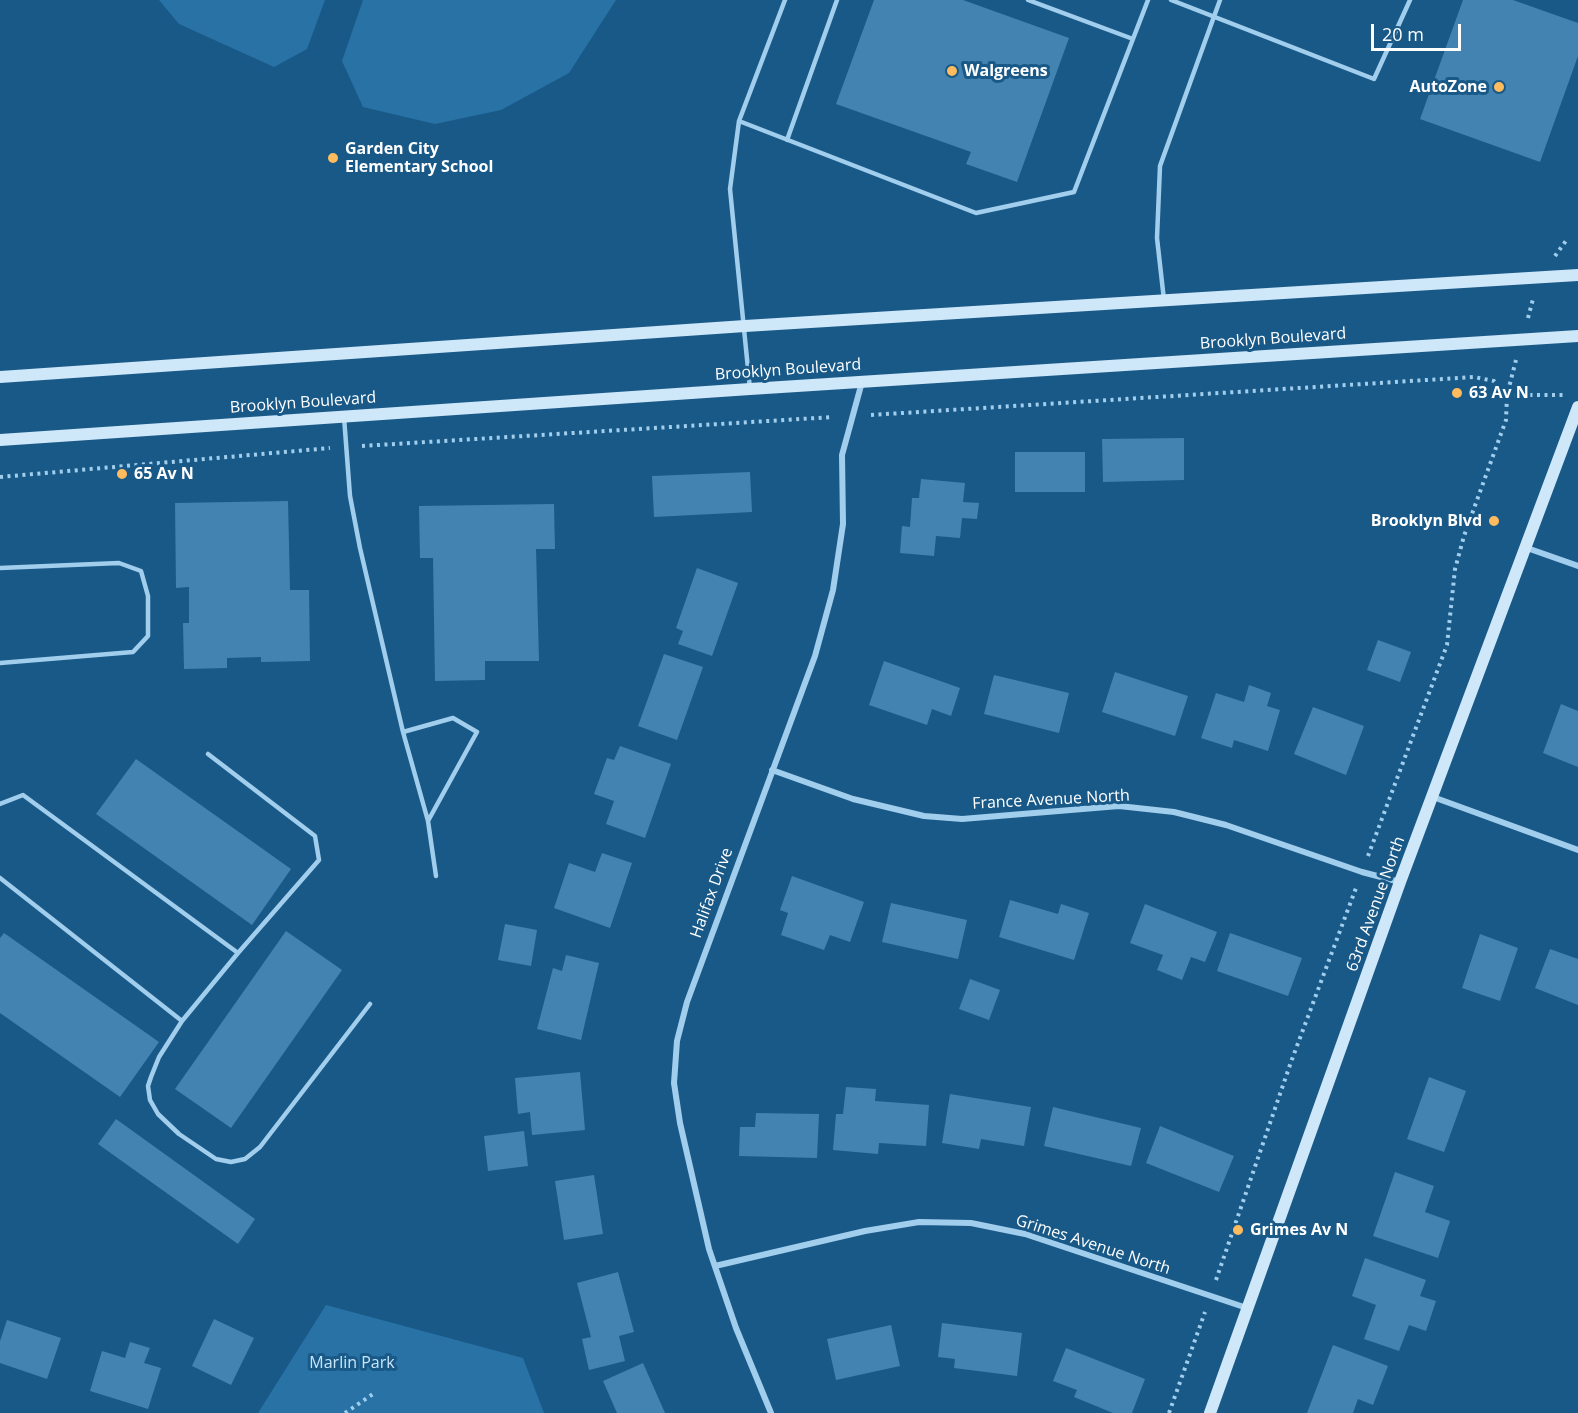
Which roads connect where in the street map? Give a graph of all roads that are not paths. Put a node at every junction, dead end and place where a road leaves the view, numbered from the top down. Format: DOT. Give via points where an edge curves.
graph roads {
  1 [pos="785,0"];
  2 [pos="837,0"];
  3 [pos="1028,0"];
  4 [pos="1148,0"];
  5 [pos="1171,0"];
  6 [pos="1220,0"];
  7 [pos="1410,0"];
  8 [pos="1214,17"];
  9 [pos="1133,39"];
  10 [pos="739,121"];
  11 [pos="787,140"];
  12 [pos="1578,275"];
  13 [pos="1164,300"];
  14 [pos="745,326"];
  15 [pos="1578,336"];
  16 [pos="0,377"];
  17 [pos="862,382"];
  18 [pos="750,389"];
  19 [pos="1578,407"];
  20 [pos="344,417"];
  21 [pos="0,440"];
  22 [pos="1527,548"];
  23 [pos="1578,566"];
  24 [pos="0,568"];
  25 [pos="0,663"];
  26 [pos="403,732"];
  27 [pos="208,754"];
  28 [pos="772,770"];
  29 [pos="1433,797"];
  30 [pos="0,804"];
  31 [pos="428,821"];
  32 [pos="1578,850"];
  33 [pos="436,876"];
  34 [pos="0,878"];
  35 [pos="1400,882"];
  36 [pos="238,953"];
  37 [pos="370,1004"];
  38 [pos="182,1021"];
  39 [pos="715,1266"];
  40 [pos="1248,1308"];
  41 [pos="771,1413"];
  42 [pos="1210,1413"];
  1 -- 10 [label="lane"];
  2 -- 11 [label="lane"];
  3 -- 9 [label="lane"];
  4 -- 9 [label="lane"];
  5 -- 8 [label="lane"];
  6 -- 8 [label="lane"];
  7 -- 8 [label="lane" via="1374,79"];
  8 -- 13 [label="lane" via="1160,166 1157,238"];
  9 -- 11 [label="lane" via="1074,192 976,213"];
  10 -- 11 [label="lane"];
  10 -- 14 [label="lane" via="729,189"];
  12 -- 13 [label="main road"];
  13 -- 14 [label="main road"];
  14 -- 16 [label="main road"];
  14 -- 18 [label="lane"];
  15 -- 17 [label="main road, Brooklyn Boulevard"];
  17 -- 18 [label="main road, Brooklyn Boulevard"];
  17 -- 28 [label="street, Halifax Drive" via="842,454 843,524 833,590 815,656"];
  18 -- 20 [label="main road, Brooklyn Boulevard"];
  19 -- 22 [label="main road, 63rd Avenue North"];
  20 -- 21 [label="main road, Brooklyn Boulevard"];
  20 -- 26 [label="lane" via="350,496"];
  22 -- 23 [label="street"];
  22 -- 29 [label="main road, 63rd Avenue North"];
  24 -- 25 [label="lane" via="118,563 141,571 148,596 148,636 133,652"];
  26 -- 31 [label="lane"];
  26 -- 31 [label="lane" via="453,718 477,732"];
  27 -- 36 [label="lane" via="315,836 319,860"];
  28 -- 35 [label="street, France Avenue North" via="853,799 924,816 985,818 1119,807 1174,812"];
  28 -- 39 [label="street, Halifax Drive" via="687,1002 677,1041 674,1083 680,1123"];
  29 -- 32 [label="street"];
  29 -- 35 [label="main road, 63rd Avenue North"];
  30 -- 36 [label="lane" via="23,795"];
  31 -- 33 [label="lane"];
  34 -- 38 [label="lane"];
  35 -- 40 [label="main road, 63rd Avenue North"];
  36 -- 38 [label="lane"];
  37 -- 38 [label="lane" via="260,1147 244,1159 231,1162 216,1159 179,1134 150,1100 148,1086 159,1057"];
  39 -- 40 [label="street, Grimes Avenue North" via="876,1229 919,1222 971,1223 1024,1234"];
  39 -- 41 [label="street, Halifax Drive" via="735,1328"];
  40 -- 42 [label="main road, 63rd Avenue North"];
}
